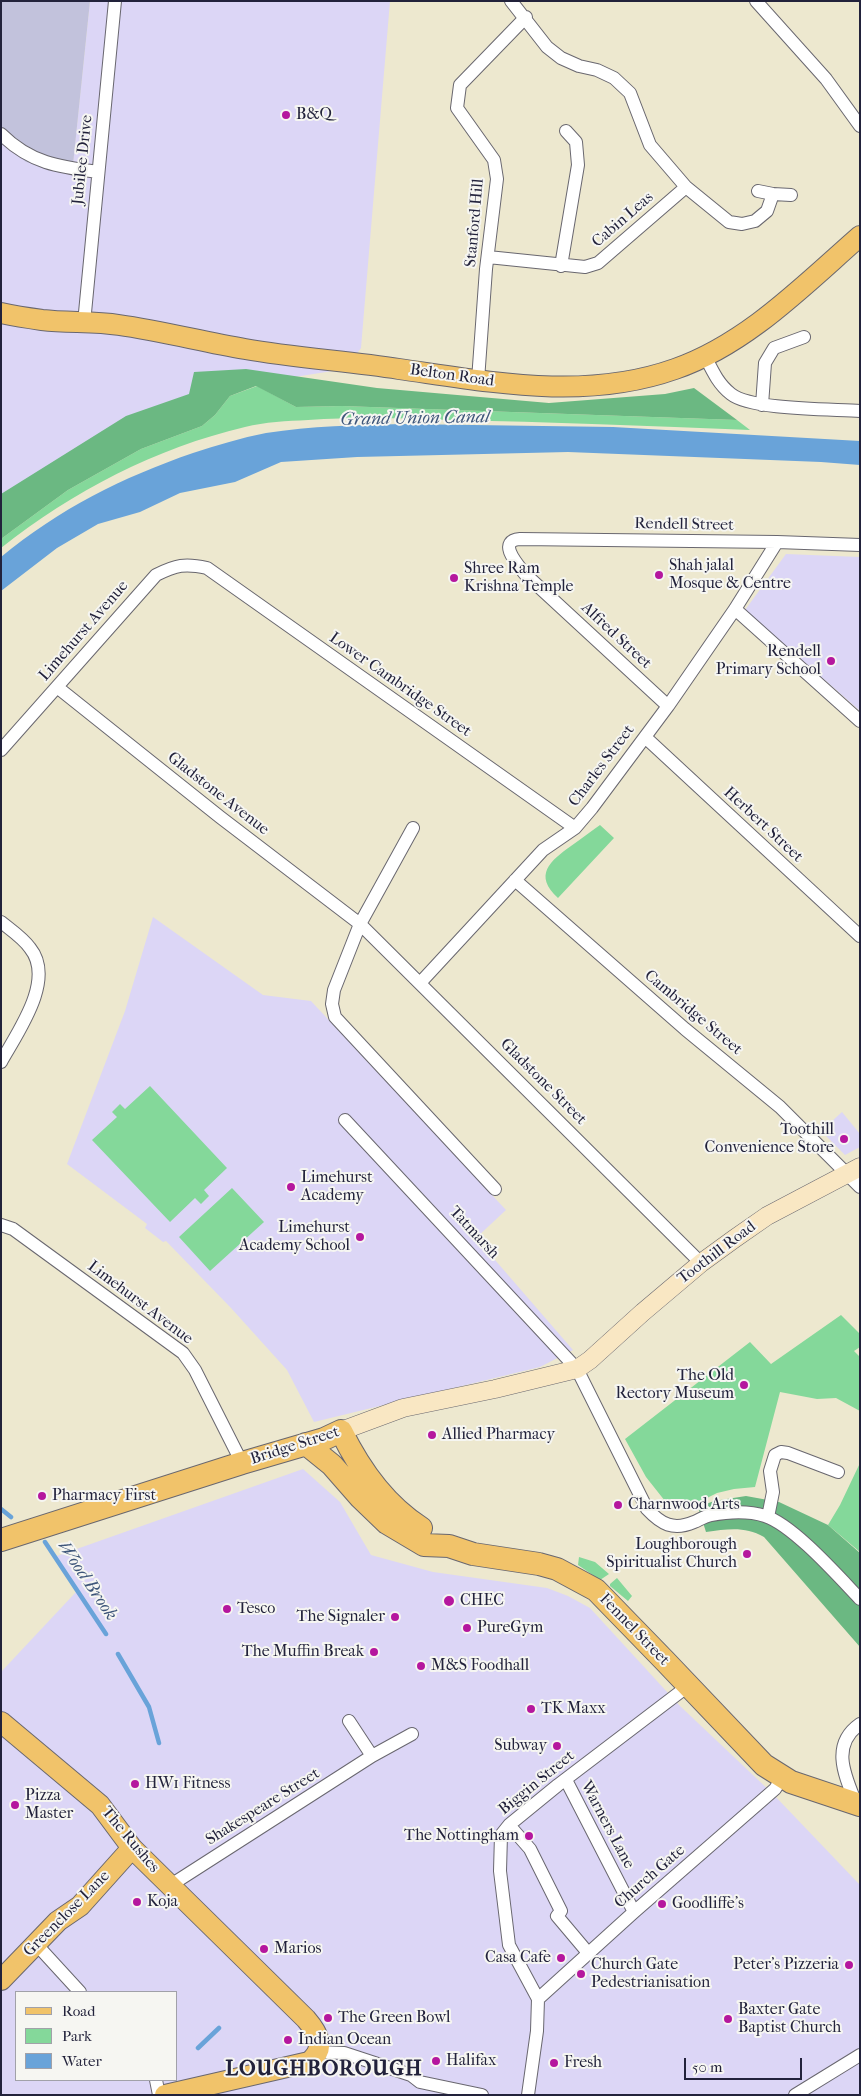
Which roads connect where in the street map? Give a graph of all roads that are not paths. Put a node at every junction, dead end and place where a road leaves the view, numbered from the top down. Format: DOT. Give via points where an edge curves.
graph roads {
  1 [pos="116,1"];
  2 [pos="511,1"];
  3 [pos="756,1"];
  4 [pos="526,18"];
  5 [pos="860,126"];
  6 [pos="566,132"];
  7 [pos="1,134"];
  8 [pos="98,172"];
  9 [pos="686,188"];
  10 [pos="758,191"];
  11 [pos="773,194"];
  12 [pos="790,195"];
  13 [pos="860,236"];
  14 [pos="488,258"];
  15 [pos="561,266"];
  16 [pos="1,314"];
  17 [pos="84,323"];
  18 [pos="804,337"];
  19 [pos="705,356"];
  20 [pos="478,380"];
  21 [pos="762,405"];
  22 [pos="860,410"];
  23 [pos="777,542"];
  24 [pos="510,544"];
  25 [pos="860,546"];
  26 [pos="207,568"];
  27 [pos="735,609"];
  28 [pos="57,686"];
  29 [pos="668,706"];
  30 [pos="860,721"];
  31 [pos="645,737"];
  32 [pos="1,750"];
  33 [pos="413,828"];
  34 [pos="574,828"];
  35 [pos="515,880"];
  36 [pos="1,922"];
  37 [pos="360,924"];
  38 [pos="860,936"];
  39 [pos="420,983"];
  40 [pos="1,1062"];
  41 [pos="345,1120"];
  42 [pos="854,1170"];
  43 [pos="860,1187"];
  44 [pos="495,1188"];
  45 [pos="1,1225"];
  46 [pos="701,1264"];
  47 [pos="583,1365"];
  48 [pos="341,1431"];
  49 [pos="306,1444"];
  50 [pos="242,1463"];
  51 [pos="838,1472"];
  52 [pos="768,1517"];
  53 [pos="2,1539"];
  54 [pos="449,1546"];
  55 [pos="860,1599"];
  56 [pos="688,1686"];
  57 [pos="349,1721"];
  58 [pos="1,1722"];
  59 [pos="860,1724"];
  60 [pos="412,1734"];
  61 [pos="372,1756"];
  62 [pos="782,1778"];
  63 [pos="566,1780"];
  64 [pos="858,1804"];
  65 [pos="509,1824"];
  66 [pos="132,1848"];
  67 [pos="171,1887"];
  68 [pos="634,1912"];
  69 [pos="36,1944"];
  70 [pos="589,1954"];
  71 [pos="1,1980"];
  72 [pos="79,1991"];
  73 [pos="538,1999"];
  74 [pos="318,2052"];
  75 [pos="860,2055"];
  76 [pos="156,2081"];
  77 [pos="159,2095"];
  78 [pos="165,2095"];
  79 [pos="482,2095"];
  80 [pos="528,2095"];
  81 [pos="795,2095"];
  1 -- 8 [label="street, Jubilee Drive"];
  2 -- 4 [label="street"];
  3 -- 5 [label="street" via="826,79"];
  4 -- 9 [label="street" via="547,47 561,58 614,78 630,93 650,145"];
  4 -- 14 [label="street, Stanford Hill" via="460,85 457,108 494,160 497,179"];
  6 -- 15 [label="street" via="576,142 578,164"];
  7 -- 8 [label="street" via="43,163"];
  8 -- 17 [label="street, Jubilee Drive"];
  9 -- 11 [label="street" via="729,222 742,224 768,211"];
  9 -- 15 [label="street, Cabin Leas" via="598,263 585,267"];
  10 -- 11 [label="street"];
  11 -- 12 [label="street"];
  13 -- 19 [label="main road, Belton Road" via="763,320"];
  14 -- 15 [label="street, Cabin Leas"];
  14 -- 20 [label="street, Stanford Hill"];
  16 -- 17 [label="main road, Belton Road"];
  17 -- 20 [label="main road, Belton Road" via="118,324 248,349"];
  18 -- 21 [label="street" via="774,348 765,364"];
  19 -- 20 [label="main road, Belton Road" via="676,369 608,385 535,386"];
  19 -- 21 [label="street" via="719,382 732,395"];
  21 -- 22 [label="street"];
  23 -- 24 [label="street, Rendell Street" via="520,539"];
  23 -- 25 [label="street, Rendell Street"];
  23 -- 27 [label="street, Charles Street"];
  24 -- 29 [label="street, Alfred Street" via="508,549 525,574"];
  26 -- 28 [label="street, Limehurst Avenue" via="191,564 173,566 156,575"];
  26 -- 34 [label="street, Lower Cambridge Street"];
  27 -- 29 [label="street, Charles Street"];
  27 -- 30 [label="street"];
  28 -- 32 [label="street, Limehurst Avenue"];
  28 -- 37 [label="street, Gladstone Avenue"];
  29 -- 31 [label="street, Charles Street"];
  31 -- 34 [label="street, Charles Street"];
  31 -- 38 [label="street, Herbert Street"];
  33 -- 37 [label="street"];
  34 -- 35 [label="street, Charles Street" via="543,850"];
  35 -- 39 [label="street, Charles Street"];
  35 -- 42 [label="street, Cambridge Street" via="685,1029"];
  36 -- 40 [label="street" via="31,949 39,978 32,1006"];
  37 -- 39 [label="street, Gladstone Street"];
  37 -- 44 [label="street" via="334,990 334,1017"];
  39 -- 46 [label="street, Gladstone Street"];
  41 -- 47 [label="street, Tatmarsh"];
  42 -- 43 [label="street, Cambridge Street"];
  42 -- 46 [label="main road, Toothill Road" via="767,1216"];
  45 -- 50 [label="street, Limehurst Avenue" via="13,1229 183,1352"];
  46 -- 47 [label="main road, Toothill Road"];
  47 -- 48 [label="main road, Bridge Street" via="495,1390 403,1408"];
  47 -- 52 [label="street, Tatmarsh" via="647,1509 658,1521 677,1527 711,1515 745,1512"];
  48 -- 49 [label="highway, Bridge Street"];
  48 -- 54 [label="highway, Fennel Street" via="353,1455 378,1490 399,1512"];
  49 -- 50 [label="highway, Bridge Street"];
  49 -- 54 [label="highway, Fennel Street" via="332,1465 388,1523 424,1545"];
  50 -- 53 [label="highway, Bridge Street"];
  51 -- 52 [label="street" via="788,1453 775,1455 770,1471 773,1492"];
  52 -- 55 [label="street" via="817,1554"];
  54 -- 56 [label="highway, Fennel Street" via="473,1554 539,1564 581,1581 596,1590"];
  56 -- 62 [label="highway, Fennel Street" via="764,1766"];
  56 -- 63 [label="street, Biggin Street"];
  57 -- 61 [label="street"];
  58 -- 66 [label="main road, The Rushes" via="100,1805"];
  59 -- 64 [label="street" via="844,1741 842,1760 844,1773"];
  60 -- 61 [label="street, Shakespeare Street"];
  61 -- 67 [label="street, Shakespeare Street"];
  62 -- 64 [label="highway, Fennel Street"];
  62 -- 68 [label="street, Church Gate" via="775,1789"];
  63 -- 65 [label="street, Biggin Street"];
  63 -- 68 [label="street, Warners Lane"];
  65 -- 70 [label="street" via="530,1849 561,1912 557,1916"];
  65 -- 73 [label="street, Biggin Street" via="499,1851 510,1944"];
  66 -- 67 [label="main road, The Rushes"];
  66 -- 69 [label="main road, Greenclose Lane" via="80,1906 58,1921"];
  67 -- 74 [label="main road, The Rushes" via="306,2019 319,2038"];
  68 -- 70 [label="street, Church Gate"];
  69 -- 71 [label="main road, Greenclose Lane"];
  69 -- 72 [label="street"];
  70 -- 73 [label="street, Church Gate"];
  73 -- 80 [label="street, Biggin Street"];
  74 -- 78 [label="main road" via="309,2062"];
  74 -- 79 [label="street" via="352,2056 411,2075 420,2082"];
  75 -- 81 [label="street"];
  76 -- 77 [label="street"];
}
